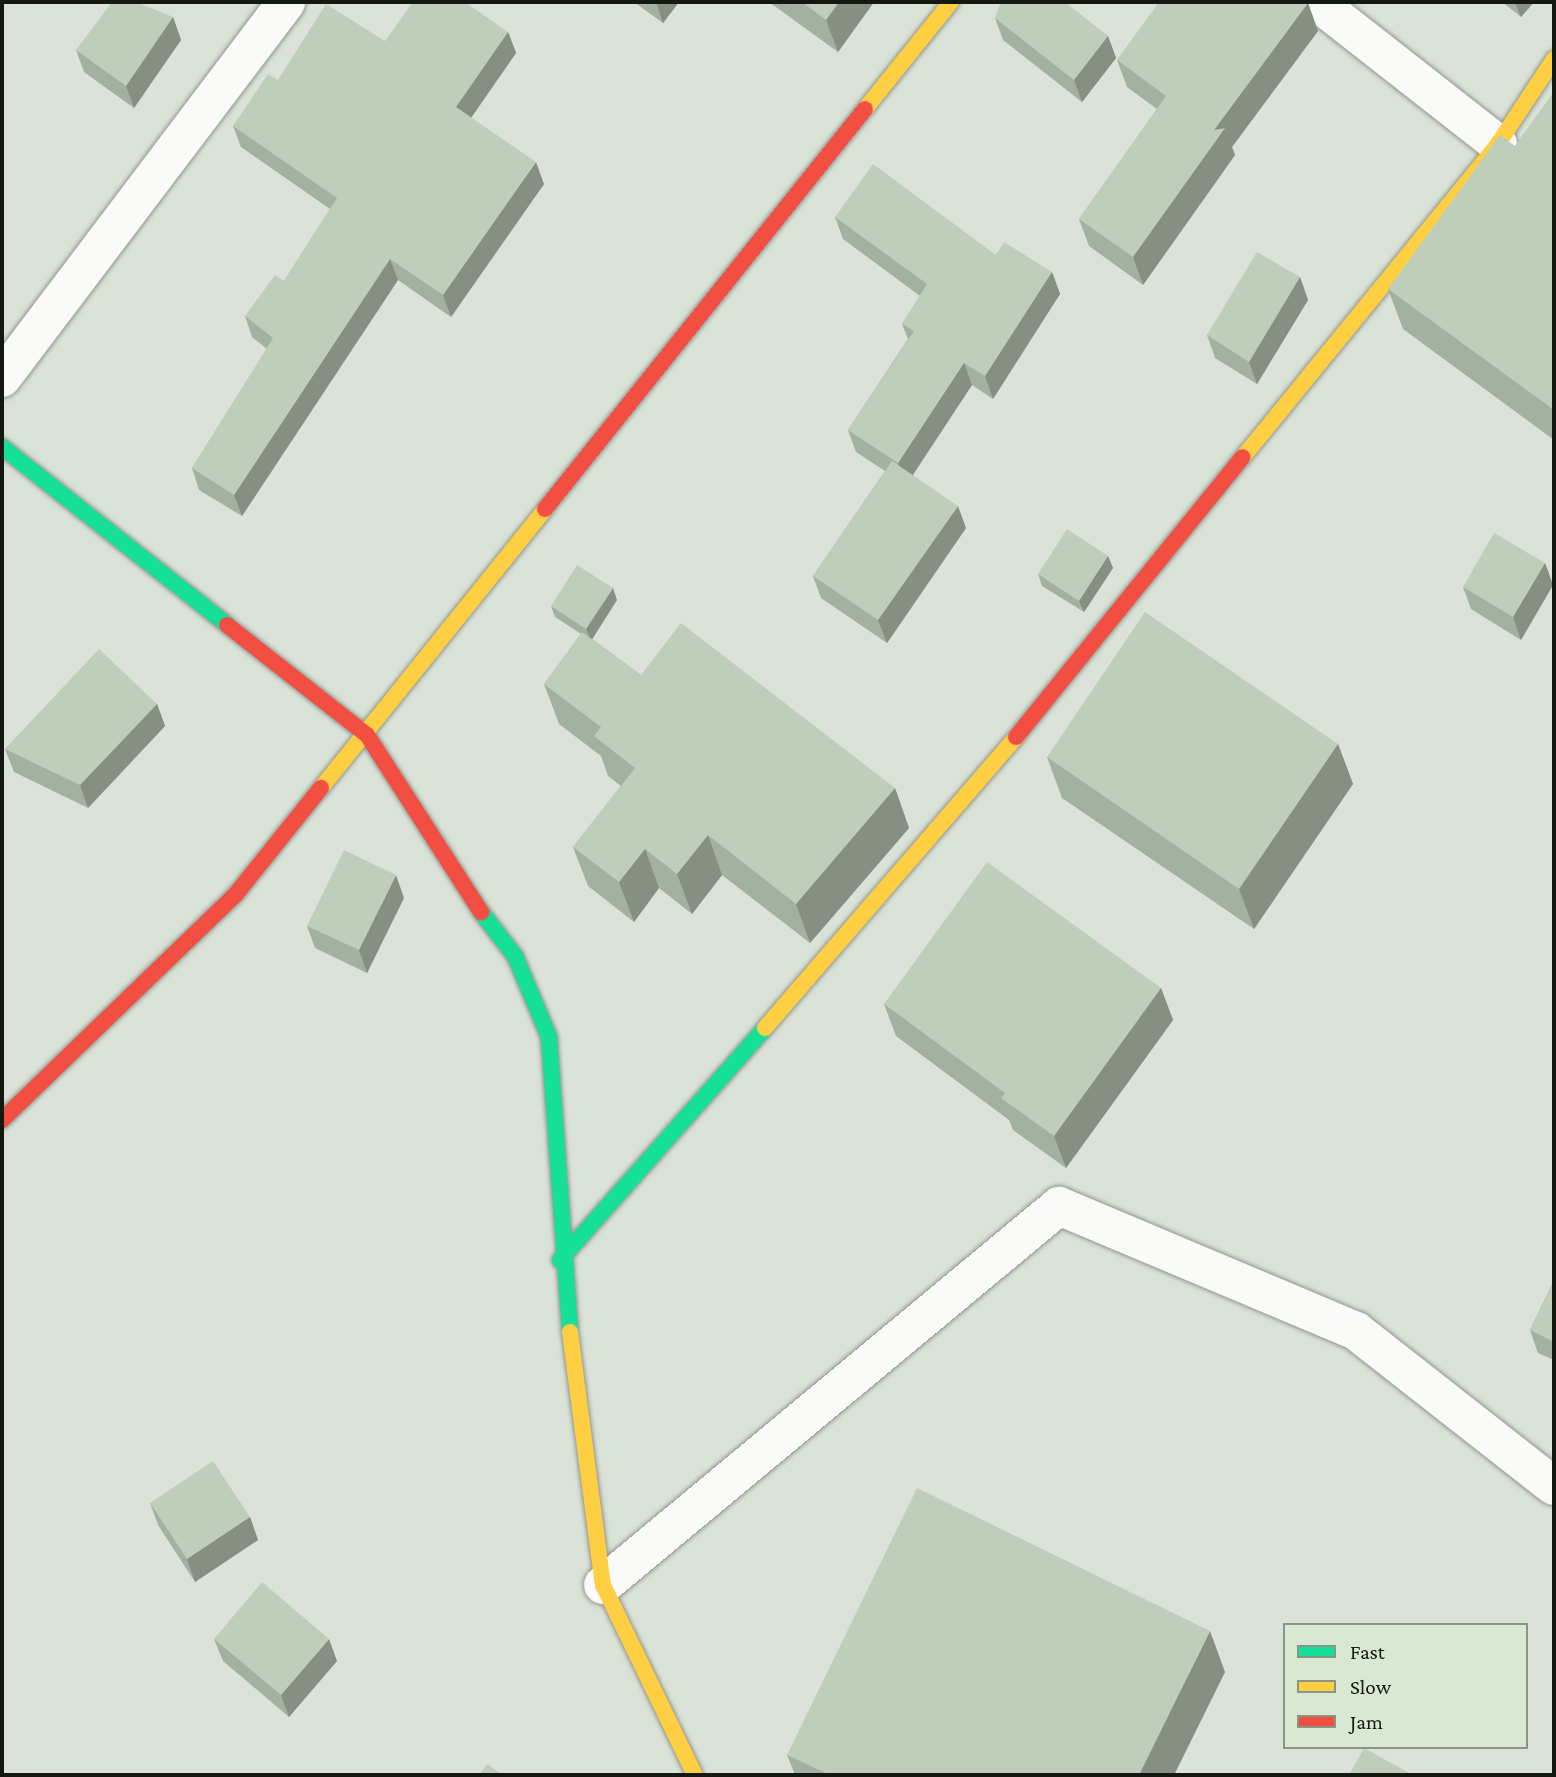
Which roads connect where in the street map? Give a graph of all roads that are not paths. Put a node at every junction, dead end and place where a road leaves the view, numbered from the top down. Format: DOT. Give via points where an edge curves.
graph roads {
  1 [pos="286,2"];
  2 [pos="951,2"];
  3 [pos="1317,2"];
  4 [pos="1554,59"];
  5 [pos="1498,144"];
  6 [pos="2,378"];
  7 [pos="2,447"];
  8 [pos="367,735"];
  9 [pos="2,1120"];
  10 [pos="560,1259"];
  11 [pos="1554,1486"];
  12 [pos="603,1585"];
  13 [pos="695,1775"];
  1 -- 6 [label="street"];
  2 -- 8 [label="street"];
  3 -- 5 [label="street"];
  4 -- 5 [label="street"];
  5 -- 10 [label="street" via="956,811"];
  7 -- 8 [label="street"];
  8 -- 9 [label="street" via="236,894"];
  8 -- 10 [label="street" via="458,883 515,956 548,1037"];
  10 -- 12 [label="street"];
  11 -- 12 [label="street" via="1356,1331 1059,1206"];
  12 -- 13 [label="street"];
}
